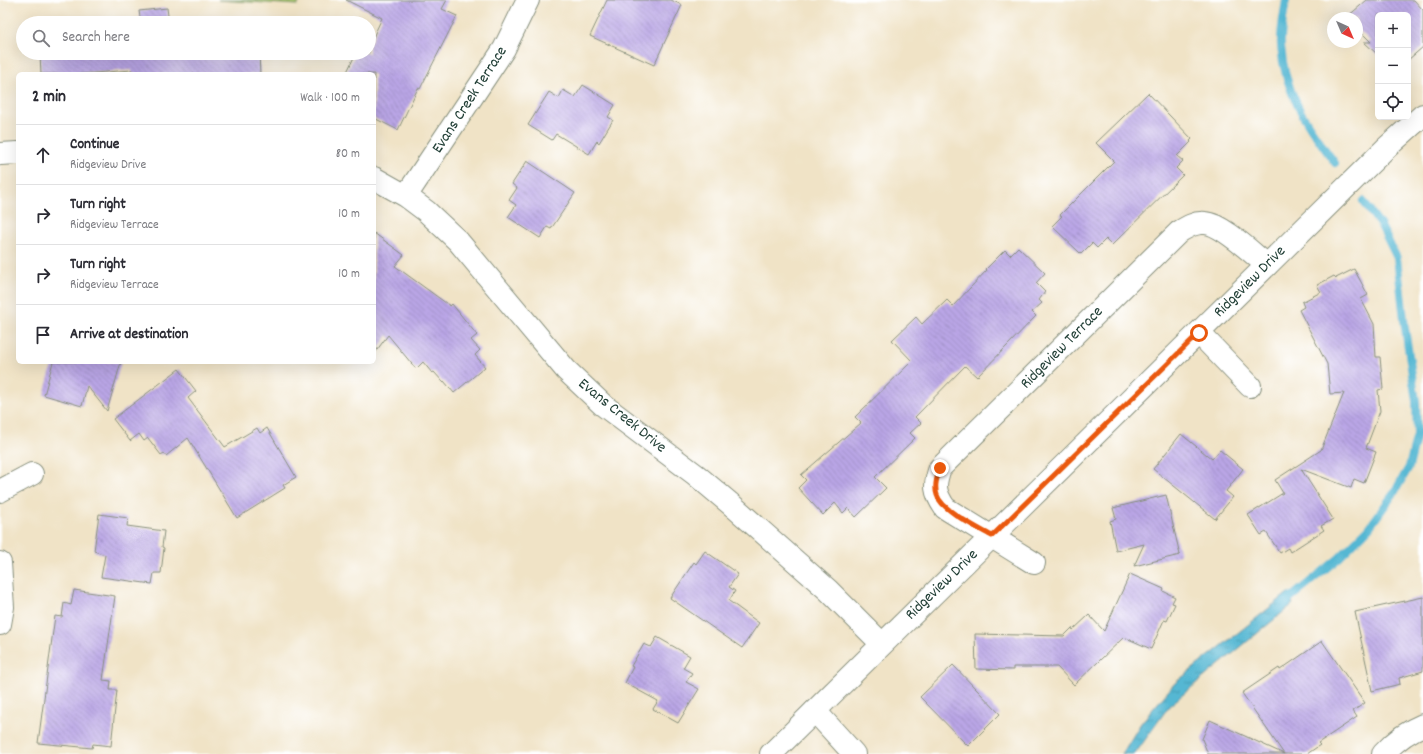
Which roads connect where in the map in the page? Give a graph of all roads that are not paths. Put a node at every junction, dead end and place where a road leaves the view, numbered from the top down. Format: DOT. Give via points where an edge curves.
graph roads {
  1 [pos="528,0"];
  2 [pos="1423,115"];
  3 [pos="16,153"];
  4 [pos="0,154"];
  5 [pos="376,179"];
  6 [pos="406,196"];
  7 [pos="1267,265"];
  8 [pos="1199,333"];
  9 [pos="1250,386"];
  10 [pos="32,474"];
  11 [pos="0,491"];
  12 [pos="992,536"];
  13 [pos="1034,562"];
  14 [pos="0,563"];
  15 [pos="0,624"];
  16 [pos="882,644"];
  17 [pos="815,711"];
  18 [pos="1423,725"];
  19 [pos="771,754"];
  20 [pos="854,754"];
  21 [pos="1383,754"];
  1 -- 6 [label="street, Evans Creek Terrace" via="504,49"];
  2 -- 7 [label="street, Ridgeview Drive"];
  3 -- 4 [label="street"];
  5 -- 6 [label="street, Evans Creek Drive"];
  6 -- 16 [label="street, Evans Creek Drive" via="458,241 566,370 603,405 733,506 828,590"];
  7 -- 8 [label="street, Ridgeview Drive"];
  7 -- 12 [label="street, Ridgeview Terrace" via="1219,227 1205,223 1191,224 1179,232 940,468 936,480 937,496 945,508"];
  8 -- 9 [label="street"];
  8 -- 12 [label="street, Ridgeview Drive"];
  10 -- 11 [label="street"];
  12 -- 13 [label="street, Ridgeview Terrace"];
  12 -- 16 [label="street, Ridgeview Drive"];
  14 -- 15 [label="street" via="3,607"];
  16 -- 17 [label="street, Ridgeview Drive"];
  17 -- 19 [label="street, Ridgeview Drive"];
  17 -- 20 [label="street"];
  18 -- 21 [label="street" via="1415,728"];
}
